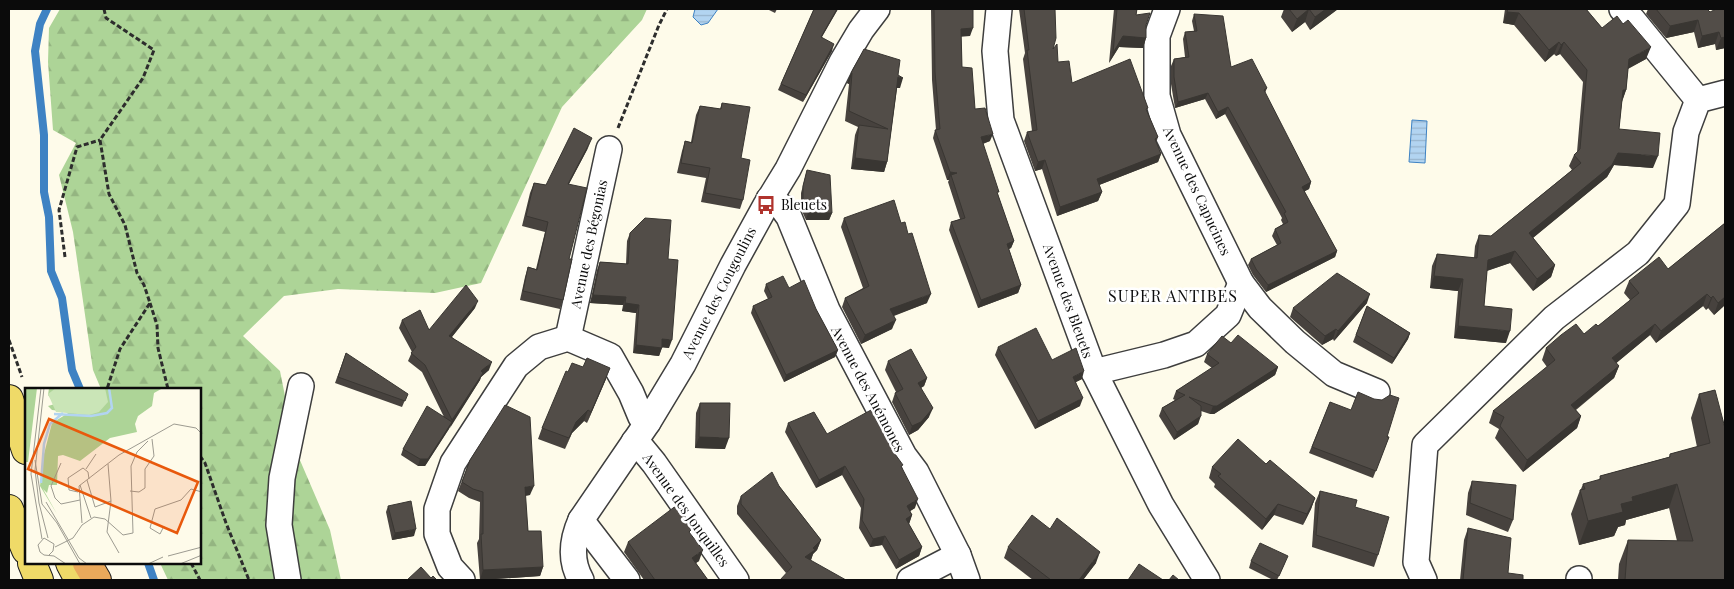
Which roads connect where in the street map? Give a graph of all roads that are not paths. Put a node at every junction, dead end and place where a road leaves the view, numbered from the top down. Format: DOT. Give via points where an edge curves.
graph roads {
  1 [pos="877,9"];
  2 [pos="1000,9"];
  3 [pos="1167,9"];
  4 [pos="1622,9"];
  5 [pos="1725,93"];
  6 [pos="1698,100"];
  7 [pos="609,149"];
  8 [pos="769,199"];
  9 [pos="1241,283"];
  10 [pos="568,338"];
  11 [pos="1094,372"];
  12 [pos="301,386"];
  13 [pos="16,390"];
  14 [pos="1377,392"];
  15 [pos="648,422"];
  16 [pos="634,442"];
  17 [pos="25,444"];
  18 [pos="9,509"];
  19 [pos="581,520"];
  20 [pos="25,548"];
  21 [pos="958,555"];
  22 [pos="32,564"];
  23 [pos="71,564"];
  24 [pos="88,564"];
  25 [pos="1211,578"];
  26 [pos="39,580"];
  27 [pos="79,580"];
  28 [pos="97,580"];
  29 [pos="288,580"];
  30 [pos="462,580"];
  31 [pos="581,580"];
  32 [pos="627,580"];
  33 [pos="736,580"];
  34 [pos="910,580"];
  35 [pos="967,580"];
  36 [pos="1424,580"];
  1 -- 8 [label="street, Avenue des Cougoulins" via="842,62 788,169"];
  2 -- 11 [label="street, Avenue des Bleuets" via="995,51 1001,120"];
  3 -- 9 [label="street, Avenue des Capucines" via="1157,36 1157,96 1168,135"];
  4 -- 6 [label="street"];
  5 -- 6 [label="street"];
  6 -- 36 [label="street" via="1686,132 1677,204 1638,253 1554,318 1425,445 1416,562"];
  7 -- 10 [label="street, Avenue des Bégonias"];
  8 -- 15 [label="street, Avenue des Cougoulins" via="683,364"];
  8 -- 21 [label="street, Avenue des Anémones" via="781,206 789,218 827,310"];
  9 -- 11 [label="street" via="1228,315 1196,344"];
  9 -- 14 [label="street, Avenue des Capucines" via="1267,315 1334,374"];
  10 -- 15 [label="street" via="610,356 641,418"];
  10 -- 30 [label="street" via="539,347 516,366 453,463 437,509 437,534 450,567"];
  11 -- 25 [label="street, Avenue des Bleuets" via="1161,505"];
  12 -- 29 [label="street" via="282,478 279,525"];
  13 -- 17 [label="main road"];
  15 -- 16 [label="street, Avenue des Cougoulins"];
  16 -- 19 [label="street, Avenue des Cougoulins"];
  16 -- 33 [label="street, Avenue des Jonquilles" via="654,463"];
  18 -- 20 [label="main road"];
  19 -- 31 [label="street, Avenue des Cougoulins" via="575,534 573,558"];
  19 -- 32 [label="street"];
  21 -- 34 [label="street"];
  21 -- 35 [label="street, Avenue des Anémones"];
  22 -- 26 [label="main road"];
  23 -- 27 [label="main road"];
  24 -- 28 [label="highway"];
}
